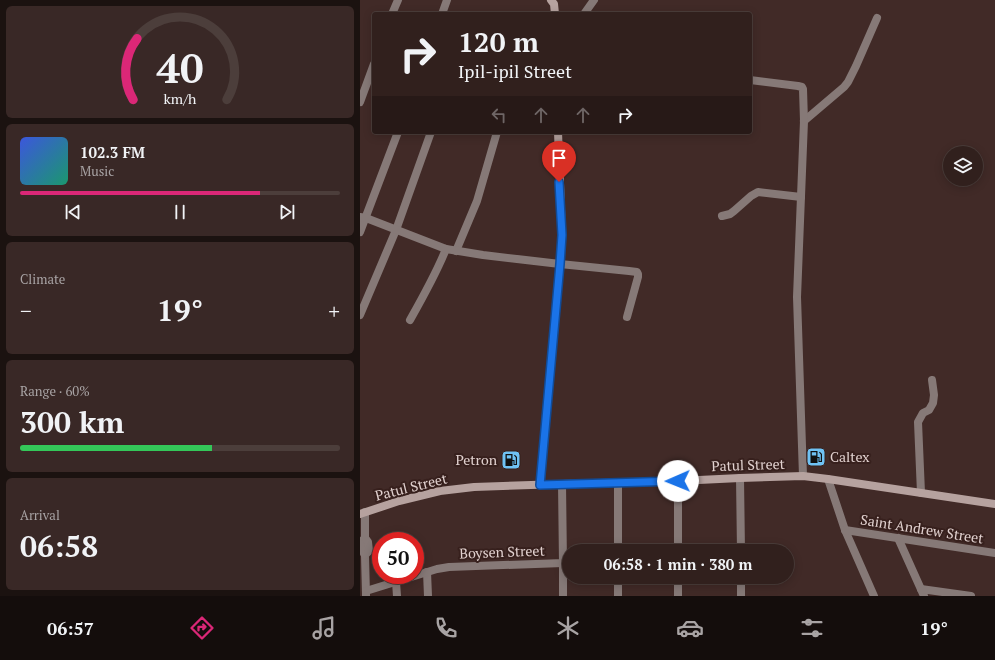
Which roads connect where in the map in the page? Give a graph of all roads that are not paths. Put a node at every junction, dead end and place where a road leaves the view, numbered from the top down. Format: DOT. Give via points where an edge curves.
graph roads {
  1 [pos="398,0"];
  2 [pos="447,0"];
  3 [pos="551,0"];
  4 [pos="594,0"];
  5 [pos="393,12"];
  6 [pos="443,12"];
  7 [pos="555,12"];
  8 [pos="585,12"];
  9 [pos="877,18"];
  10 [pos="372,69"];
  11 [pos="752,80"];
  12 [pos="360,102"];
  13 [pos="804,121"];
  14 [pos="397,134"];
  15 [pos="430,134"];
  16 [pos="496,134"];
  17 [pos="558,134"];
  18 [pos="801,198"];
  19 [pos="722,216"];
  20 [pos="363,218"];
  21 [pos="396,230"];
  22 [pos="360,232"];
  23 [pos="446,249"];
  24 [pos="456,251"];
  25 [pos="560,264"];
  26 [pos="360,315"];
  27 [pos="627,317"];
  28 [pos="410,320"];
  29 [pos="932,380"];
  30 [pos="803,476"];
  31 [pos="740,478"];
  32 [pos="828,479"];
  33 [pos="678,481"];
  34 [pos="618,482"];
  35 [pos="562,484"];
  36 [pos="540,485"];
  37 [pos="921,493"];
  38 [pos="995,504"];
  39 [pos="362,513"];
  40 [pos="845,530"];
  41 [pos="898,538"];
  42 [pos="563,544"];
  43 [pos="618,544"];
  44 [pos="678,544"];
  45 [pos="741,544"];
  46 [pos="995,553"];
  47 [pos="562,563"];
  48 [pos="363,567"];
  49 [pos="427,572"];
  50 [pos="424,573"];
  51 [pos="391,584"];
  52 [pos="396,584"];
  53 [pos="563,584"];
  54 [pos="618,584"];
  55 [pos="678,584"];
  56 [pos="741,584"];
  57 [pos="922,592"];
  58 [pos="366,594"];
  59 [pos="397,596"];
  60 [pos="428,596"];
  61 [pos="563,596"];
  62 [pos="618,596"];
  63 [pos="678,596"];
  64 [pos="741,596"];
  65 [pos="874,596"];
  66 [pos="971,596"];
  1 -- 5 [label="street"];
  2 -- 6 [label="street"];
  3 -- 7 [label="main road"];
  4 -- 8 [label="street"];
  9 -- 13 [label="street" via="848,82"];
  10 -- 12 [label="street"];
  11 -- 13 [label="street" via="802,87"];
  13 -- 18 [label="street"];
  14 -- 20 [label="street"];
  15 -- 21 [label="street"];
  16 -- 24 [label="street" via="477,201"];
  17 -- 25 [label="main road" via="562,235"];
  18 -- 19 [label="street" via="758,192 734,212"];
  18 -- 30 [label="street" via="797,297"];
  20 -- 21 [label="street"];
  20 -- 22 [label="street"];
  21 -- 23 [label="street"];
  21 -- 26 [label="street"];
  23 -- 24 [label="street"];
  23 -- 28 [label="street" via="428,289"];
  24 -- 25 [label="street"];
  25 -- 27 [label="street" via="637,272 638,277"];
  25 -- 36 [label="main road"];
  29 -- 37 [label="street" via="933,403 918,422"];
  30 -- 31 [label="main road, Patul Street"];
  30 -- 32 [label="main road, Patul Street"];
  31 -- 33 [label="main road, Patul Street"];
  31 -- 45 [label="street"];
  32 -- 37 [label="main road, Patul Street"];
  32 -- 40 [label="street"];
  33 -- 34 [label="main road, Patul Street"];
  33 -- 44 [label="street"];
  34 -- 35 [label="main road, Patul Street"];
  34 -- 43 [label="street"];
  35 -- 36 [label="main road, Patul Street"];
  35 -- 42 [label="street, Boysen Street"];
  36 -- 39 [label="main road, Patul Street" via="440,491"];
  37 -- 38 [label="main road, Patul Street"];
  39 -- 48 [label="street" via="365,538 362,542 362,551 365,555"];
  40 -- 41 [label="street, Saint Andrew Street"];
  40 -- 65 [label="street"];
  41 -- 46 [label="street, Saint Andrew Street"];
  41 -- 57 [label="street"];
  47 -- 49 [label="street, Boysen Street" via="449,567"];
  48 -- 58 [label="street"];
  49 -- 50 [label="street, Boysen Street"];
  49 -- 60 [label="street"];
  51 -- 58 [label="street, Boysen Street"];
  52 -- 59 [label="street"];
  53 -- 61 [label="street"];
  54 -- 62 [label="street"];
  55 -- 63 [label="street"];
  56 -- 64 [label="street"];
  57 -- 66 [label="street"];
}
